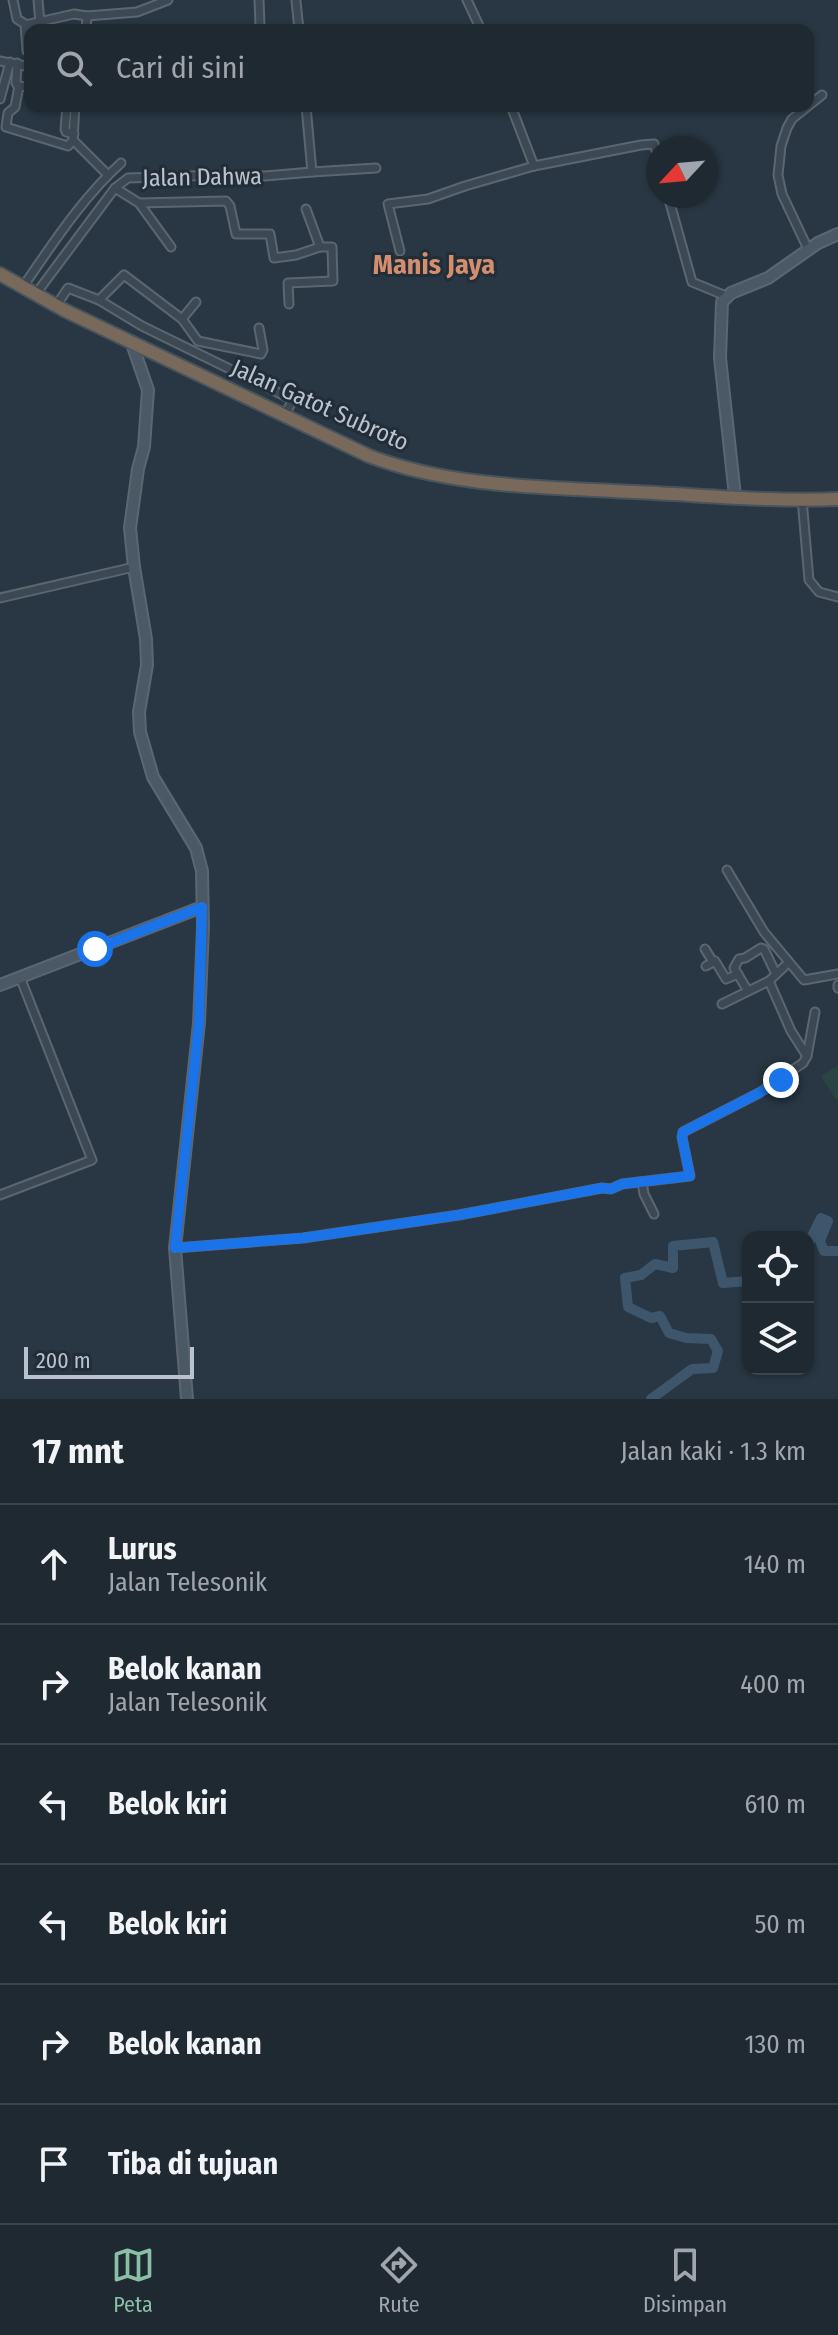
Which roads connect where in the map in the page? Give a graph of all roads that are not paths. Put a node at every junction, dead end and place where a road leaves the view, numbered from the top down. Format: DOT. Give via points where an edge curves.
graph roads {
  1 [pos="13,0"];
  2 [pos="38,0"];
  3 [pos="168,0"];
  4 [pos="259,0"];
  5 [pos="296,1"];
  6 [pos="470,1"];
  7 [pos="87,16"];
  8 [pos="40,23"];
  9 [pos="24,24"];
  10 [pos="32,24"];
  11 [pos="86,24"];
  12 [pos="260,24"];
  13 [pos="298,24"];
  14 [pos="479,24"];
  15 [pos="0,61"];
  16 [pos="14,63"];
  17 [pos="24,66"];
  18 [pos="19,86"];
  19 [pos="24,86"];
  20 [pos="822,95"];
  21 [pos="0,99"];
  22 [pos="814,101"];
  23 [pos="66,112"];
  24 [pos="75,112"];
  25 [pos="307,112"];
  26 [pos="513,112"];
  27 [pos="801,112"];
  28 [pos="74,137"];
  29 [pos="646,145"];
  30 [pos="121,163"];
  31 [pos="534,166"];
  32 [pos="376,168"];
  33 [pos="312,172"];
  34 [pos="108,175"];
  35 [pos="115,188"];
  36 [pos="139,203"];
  37 [pos="671,208"];
  38 [pos="306,209"];
  39 [pos="838,234"];
  40 [pos="171,247"];
  41 [pos="320,247"];
  42 [pos="808,249"];
  43 [pos="400,251"];
  44 [pos="0,274"];
  45 [pos="22,288"];
  46 [pos="35,295"];
  47 [pos="726,296"];
  48 [pos="99,300"];
  49 [pos="196,302"];
  50 [pos="289,304"];
  51 [pos="56,306"];
  52 [pos="182,319"];
  53 [pos="135,322"];
  54 [pos="259,328"];
  55 [pos="127,339"];
  56 [pos="285,414"];
  57 [pos="735,496"];
  58 [pos="802,499"];
  59 [pos="838,499"];
  60 [pos="134,567"];
  61 [pos="838,597"];
  62 [pos="0,598"];
  63 [pos="727,870"];
  64 [pos="202,907"];
  65 [pos="705,949"];
  66 [pos="788,963"];
  67 [pos="738,974"];
  68 [pos="776,974"];
  69 [pos="838,974"];
  70 [pos="20,977"];
  71 [pos="769,981"];
  72 [pos="0,985"];
  73 [pos="748,991"];
  74 [pos="722,1004"];
  75 [pos="815,1012"];
  76 [pos="807,1056"];
  77 [pos="642,1182"];
  78 [pos="0,1195"];
  79 [pos="654,1214"];
  80 [pos="175,1248"];
  81 [pos="187,1399"];
  1 -- 9 [label="street" via="17,19"];
  2 -- 8 [label="street"];
  3 -- 7 [label="street" via="137,12"];
  4 -- 12 [label="street"];
  5 -- 13 [label="street"];
  6 -- 14 [label="street"];
  7 -- 8 [label="street"];
  7 -- 11 [label="street"];
  8 -- 10 [label="street"];
  15 -- 16 [label="street"];
  16 -- 17 [label="street"];
  16 -- 18 [label="street"];
  16 -- 21 [label="street"];
  18 -- 19 [label="street"];
  18 -- 28 [label="street" via="6,127 66,146"];
  20 -- 22 [label="street"];
  23 -- 28 [label="street" via="65,129"];
  24 -- 28 [label="street"];
  25 -- 33 [label="street"];
  26 -- 31 [label="street"];
  27 -- 42 [label="street" via="787,128 780,188"];
  28 -- 34 [label="street"];
  29 -- 31 [label="street"];
  30 -- 34 [label="street"];
  31 -- 43 [label="street" via="428,199 388,204"];
  32 -- 33 [label="street, Jalan Dahwa"];
  33 -- 35 [label="street, Jalan Dahwa" via="128,178"];
  34 -- 45 [label="street"];
  35 -- 36 [label="street"];
  35 -- 46 [label="street, Jalan Dahwa"];
  36 -- 40 [label="street"];
  36 -- 41 [label="street" via="222,199 230,206 236,234 270,234 273,258"];
  37 -- 47 [label="street" via="692,282"];
  38 -- 41 [label="street"];
  39 -- 42 [label="street"];
  41 -- 50 [label="street" via="332,247 333,281 288,283"];
  42 -- 47 [label="street" via="768,278"];
  44 -- 45 [label="highway, Jalan Gatot Subroto"];
  45 -- 46 [label="highway, Jalan Gatot Subroto"];
  46 -- 51 [label="highway, Jalan Gatot Subroto"];
  47 -- 57 [label="street" via="720,358"];
  48 -- 51 [label="street" via="68,288"];
  48 -- 52 [label="street" via="124,275"];
  48 -- 53 [label="street"];
  49 -- 52 [label="street"];
  51 -- 55 [label="highway, Jalan Gatot Subroto"];
  52 -- 54 [label="street" via="198,341 261,354"];
  53 -- 55 [label="street"];
  53 -- 56 [label="street" via="293,400"];
  55 -- 56 [label="highway, Jalan Gatot Subroto"];
  55 -- 60 [label="street" via="148,396 131,516"];
  56 -- 57 [label="highway, Jalan Gatot Subroto" via="369,456 438,475"];
  57 -- 58 [label="highway, Jalan Gatot Subroto"];
  58 -- 59 [label="highway, Jalan Gatot Subroto"];
  58 -- 61 [label="street" via="809,580 819,592"];
  60 -- 62 [label="street"];
  60 -- 64 [label="street" via="146,655 140,732 153,777 200,859"];
  63 -- 66 [label="street"];
  64 -- 70 [label="street"];
  64 -- 80 [label="street" via="199,1023"];
  65 -- 67 [label="street" via="710,964 716,961 726,979"];
  66 -- 68 [label="street"];
  66 -- 69 [label="street" via="804,980 820,982"];
  67 -- 68 [label="street" via="736,961 761,948"];
  67 -- 73 [label="street"];
  68 -- 71 [label="street"];
  70 -- 72 [label="street"];
  70 -- 78 [label="street" via="92,1160"];
  71 -- 73 [label="street"];
  71 -- 76 [label="street"];
  73 -- 74 [label="street"];
  75 -- 76 [label="street"];
  76 -- 77 [label="street" via="759,1093 683,1132 690,1176"];
  77 -- 79 [label="street"];
  77 -- 80 [label="street" via="303,1238"];
  80 -- 81 [label="street"];
}
